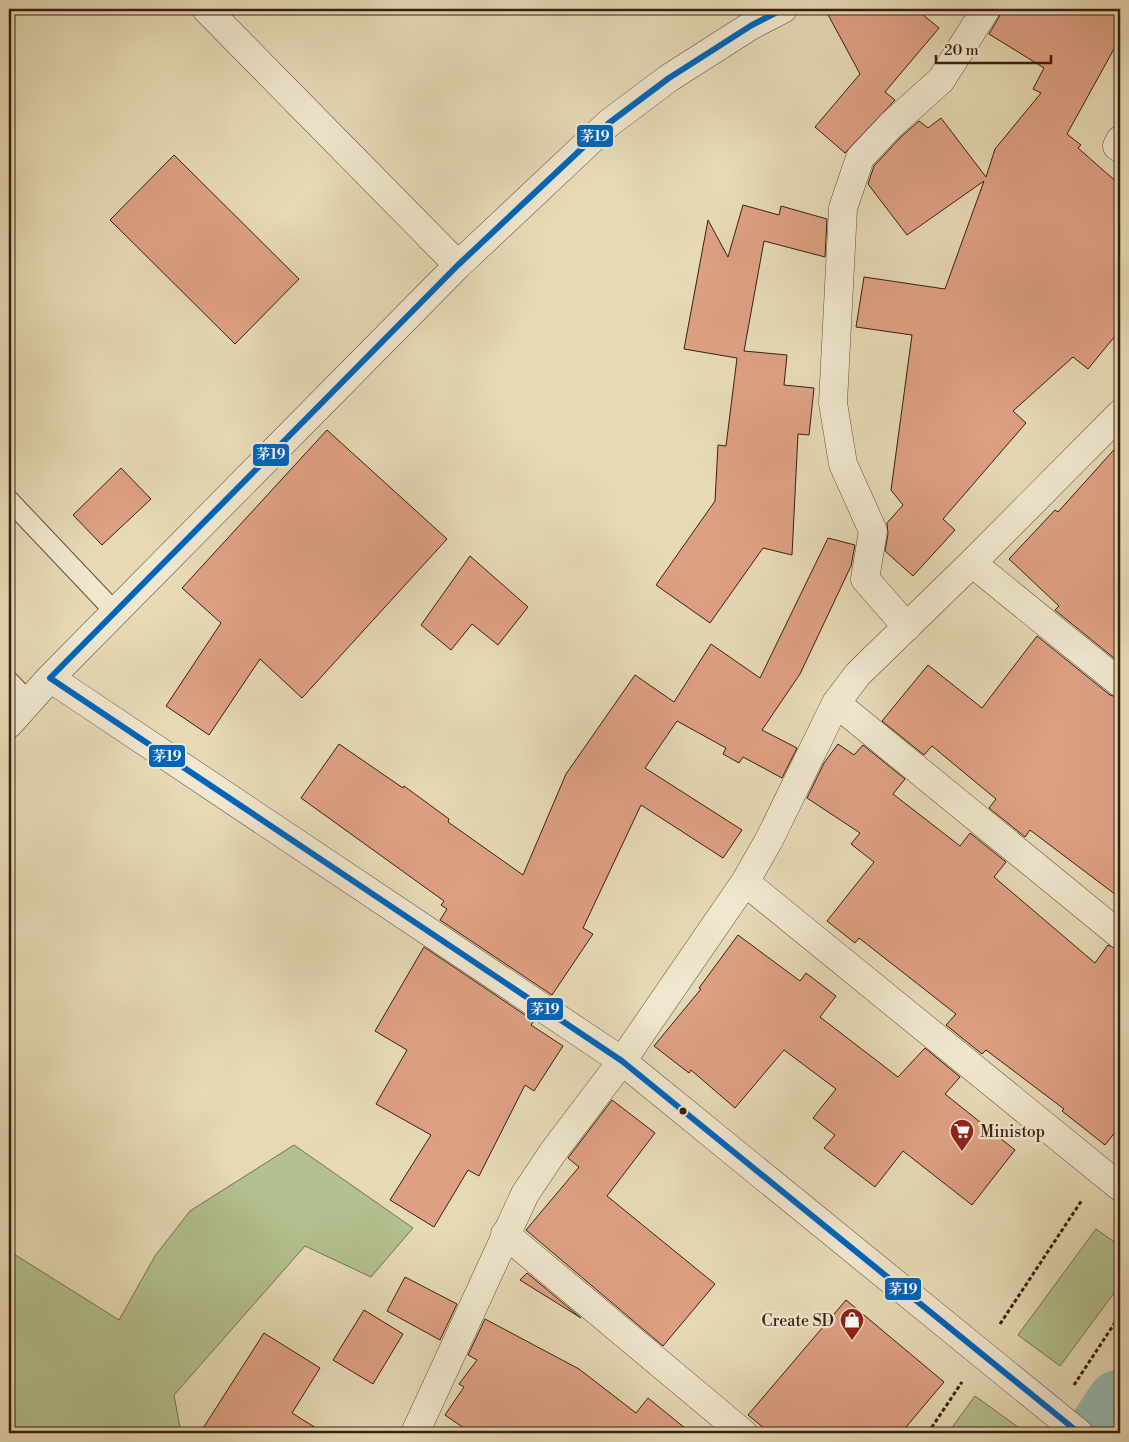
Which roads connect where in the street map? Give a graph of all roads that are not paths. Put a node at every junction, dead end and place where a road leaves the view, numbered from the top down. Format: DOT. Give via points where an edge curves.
graph roads {
  1 [pos="206,9"];
  2 [pos="783,9"];
  3 [pos="986,9"];
  4 [pos="1120,140"];
  5 [pos="1120,148"];
  6 [pos="458,265"];
  7 [pos="1119,417"];
  8 [pos="9,500"];
  9 [pos="972,564"];
  10 [pos="115,612"];
  11 [pos="907,627"];
  12 [pos="50,678"];
  13 [pos="9,681"];
  14 [pos="1120,683"];
  15 [pos="29,702"];
  16 [pos="836,703"];
  17 [pos="9,724"];
  18 [pos="745,882"];
  19 [pos="1120,935"];
  20 [pos="622,1061"];
  21 [pos="1111,1180"];
  22 [pos="505,1234"];
  23 [pos="1064,1422"];
  24 [pos="421,1431"];
  25 [pos="743,1433"];
  1 -- 6 [label="street"];
  2 -- 6 [label="street" via="669,78 609,122"];
  3 -- 11 [label="street" via="941,80 860,158 843,208 833,403 843,464 873,531 865,579"];
  4 -- 5 [label="street" via="1117,146"];
  6 -- 10 [label="street"];
  7 -- 9 [label="street"];
  8 -- 10 [label="lane"];
  9 -- 11 [label="street"];
  9 -- 14 [label="street"];
  10 -- 12 [label="street"];
  11 -- 16 [label="street" via="858,674"];
  12 -- 15 [label="street"];
  12 -- 20 [label="street"];
  13 -- 15 [label="lane"];
  15 -- 17 [label="street"];
  16 -- 18 [label="street"];
  16 -- 19 [label="street"];
  18 -- 20 [label="street"];
  18 -- 21 [label="street"];
  20 -- 22 [label="street" via="534,1180"];
  20 -- 23 [label="street"];
  22 -- 24 [label="street"];
  22 -- 25 [label="street"];
}
